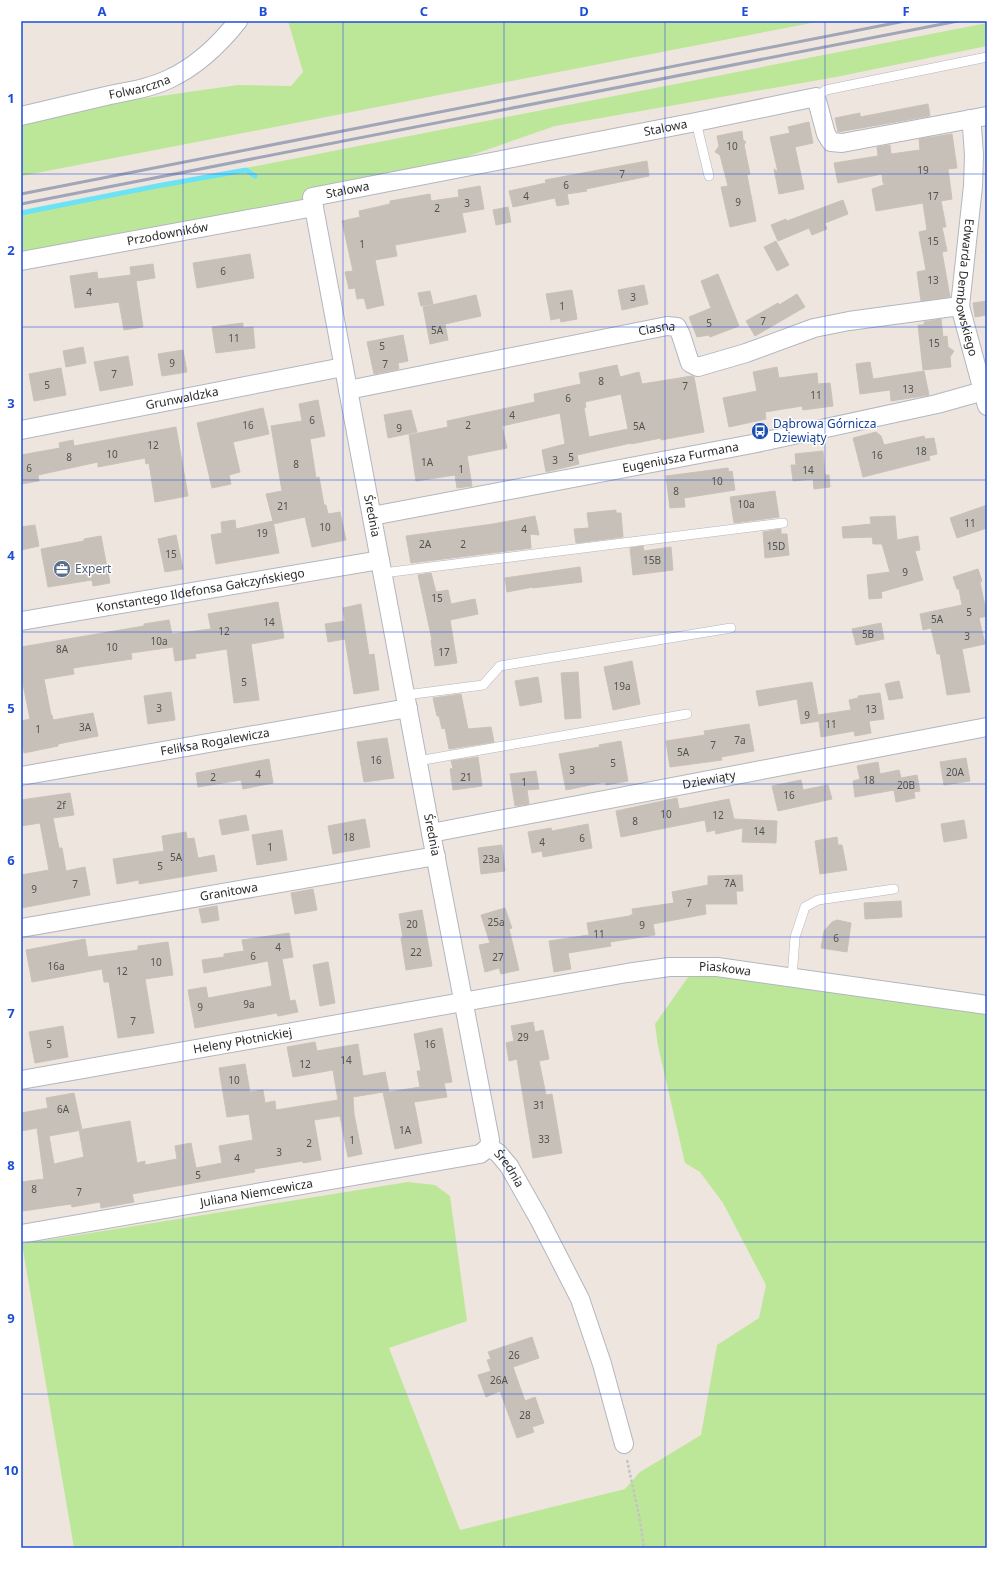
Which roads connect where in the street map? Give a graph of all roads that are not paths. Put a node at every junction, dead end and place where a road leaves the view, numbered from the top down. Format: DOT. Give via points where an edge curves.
graph roads {
  1 [pos="238,21"];
  2 [pos="987,57"];
  3 [pos="816,97"];
  4 [pos="21,116"];
  5 [pos="979,118"];
  6 [pos="696,122"];
  7 [pos="709,176"];
  8 [pos="313,202"];
  9 [pos="21,261"];
  10 [pos="960,306"];
  11 [pos="344,367"];
  12 [pos="348,390"];
  13 [pos="986,396"];
  14 [pos="21,430"];
  15 [pos="372,516"];
  16 [pos="783,523"];
  17 [pos="381,567"];
  18 [pos="21,621"];
  19 [pos="731,628"];
  20 [pos="407,702"];
  21 [pos="687,714"];
  22 [pos="987,727"];
  23 [pos="418,760"];
  24 [pos="21,776"];
  25 [pos="431,833"];
  26 [pos="436,856"];
  27 [pos="894,889"];
  28 [pos="21,928"];
  29 [pos="792,978"];
  30 [pos="464,1002"];
  31 [pos="987,1005"];
  32 [pos="21,1080"];
  33 [pos="489,1147"];
  34 [pos="21,1234"];
  35 [pos="624,1444"];
  1 -- 4 [label="street, Folwarczna" via="205,57 168,79 142,88"];
  2 -- 3 [label="lane" via="826,90"];
  3 -- 5 [label="street" via="826,134 831,142 842,143"];
  3 -- 6 [label="street, Stalowa"];
  5 -- 10 [label="street, Edwarda Dembowskiego" via="972,127 973,186"];
  6 -- 7 [label="lane"];
  6 -- 8 [label="street, Stalowa"];
  8 -- 9 [label="street, Przodowników"];
  8 -- 11 [label="street, Średnia"];
  10 -- 12 [label="street, Ciasna" via="814,328 746,353 698,367 690,363 677,327 667,326"];
  10 -- 13 [label="street, Edwarda Dembowskiego"];
  11 -- 12 [label="street, Średnia"];
  11 -- 14 [label="street, Grunwaldzka"];
  12 -- 15 [label="street, Średnia"];
  13 -- 15 [label="street, Eugeniusza Furmana" via="937,404 752,444"];
  15 -- 17 [label="street, Średnia"];
  16 -- 17 [label="lane"];
  17 -- 18 [label="street, Konstantego Ildefonsa Gałczyńskiego"];
  17 -- 20 [label="street, Średnia"];
  19 -- 20 [label="lane" via="500,666 483,685"];
  20 -- 23 [label="street, Średnia"];
  20 -- 24 [label="street, Feliksa Rogalewicza"];
  21 -- 23 [label="lane"];
  22 -- 25 [label="street, Dziewiąty"];
  23 -- 25 [label="street, Średnia"];
  25 -- 26 [label="street, Średnia"];
  26 -- 28 [label="street, Granitowa"];
  26 -- 30 [label="street, Średnia"];
  27 -- 29 [label="lane" via="818,900 805,907 795,937"];
  29 -- 30 [label="street, Piaskowa" via="717,967 669,967"];
  29 -- 31 [label="street, Piaskowa"];
  30 -- 32 [label="street, Heleny Płotnickiej"];
  30 -- 33 [label="street, Średnia" via="490,1140"];
  33 -- 34 [label="street, Juliana Niemcewicza" via="480,1154"];
  33 -- 35 [label="street, Średnia" via="509,1166 580,1300 602,1364"];
}
